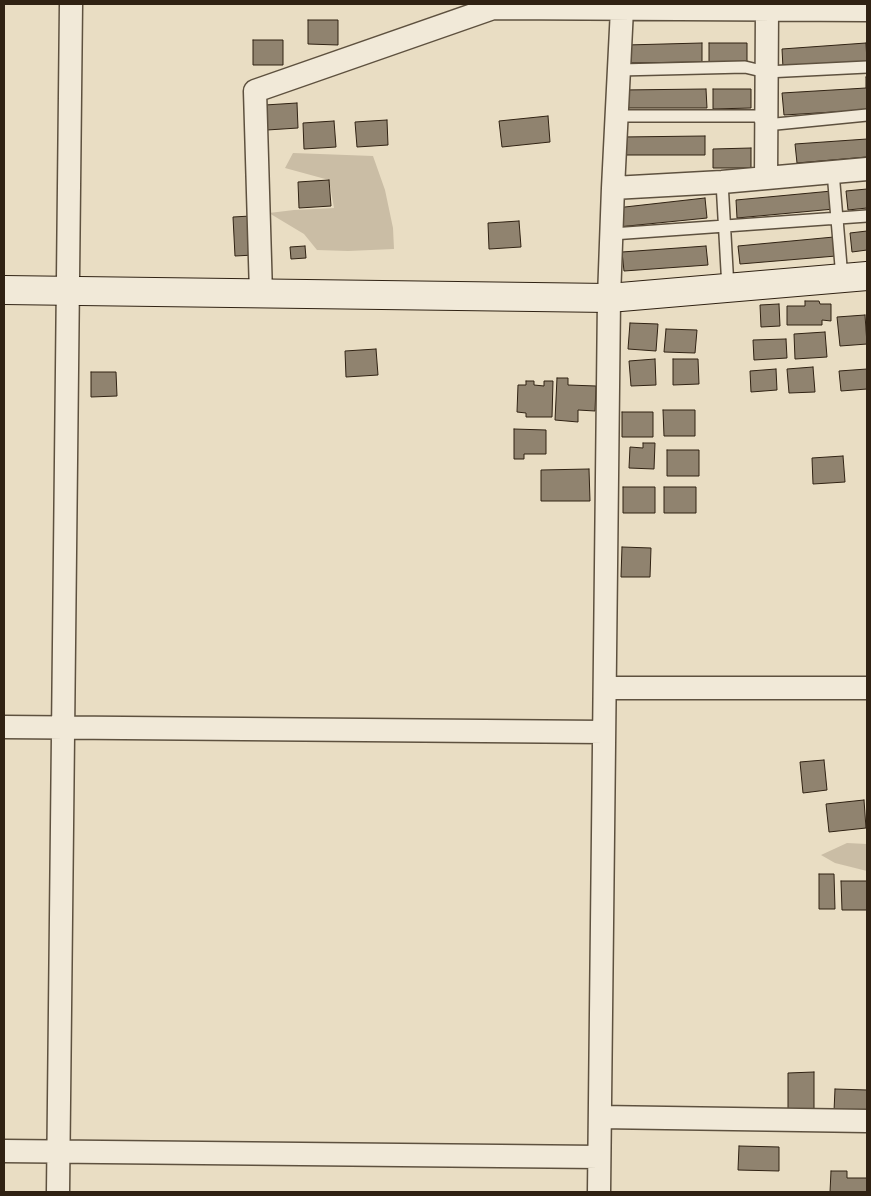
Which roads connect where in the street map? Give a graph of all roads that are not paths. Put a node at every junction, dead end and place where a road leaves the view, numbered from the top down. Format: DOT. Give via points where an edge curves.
graph roads {
  1 [pos="71,4"];
  2 [pos="492,6"];
  3 [pos="768,7"];
  4 [pos="622,9"];
  5 [pos="867,10"];
  6 [pos="867,67"];
  7 [pos="619,70"];
  8 [pos="766,72"];
  9 [pos="867,115"];
  10 [pos="617,116"];
  11 [pos="766,125"];
  12 [pos="867,169"];
  13 [pos="833,172"];
  14 [pos="766,178"];
  15 [pos="722,182"];
  16 [pos="613,188"];
  17 [pos="867,216"];
  18 [pos="837,218"];
  19 [pos="724,226"];
  20 [pos="612,234"];
  21 [pos="855,277"];
  22 [pos="728,288"];
  23 [pos="4,290"];
  24 [pos="68,291"];
  25 [pos="261,294"];
  26 [pos="609,298"];
  27 [pos="605,688"];
  28 [pos="867,688"];
  29 [pos="4,727"];
  30 [pos="63,728"];
  31 [pos="604,732"];
  32 [pos="600,1117"];
  33 [pos="867,1120"];
  34 [pos="4,1151"];
  35 [pos="59,1152"];
  36 [pos="599,1157"];
  37 [pos="58,1192"];
  38 [pos="599,1192"];
  1 -- 24 [label="street"];
  2 -- 4 [label="street"];
  2 -- 25 [label="street" via="255,91"];
  3 -- 4 [label="street"];
  3 -- 5 [label="street"];
  3 -- 8 [label="street"];
  4 -- 7 [label="street"];
  6 -- 8 [label="lane"];
  7 -- 8 [label="lane" via="745,67"];
  7 -- 10 [label="street"];
  8 -- 11 [label="street"];
  9 -- 11 [label="lane"];
  10 -- 11 [label="lane" via="757,116"];
  10 -- 16 [label="street"];
  11 -- 14 [label="street"];
  12 -- 13 [label="street"];
  13 -- 14 [label="street"];
  13 -- 18 [label="lane"];
  14 -- 15 [label="street"];
  15 -- 16 [label="street"];
  15 -- 19 [label="lane"];
  16 -- 20 [label="street"];
  17 -- 18 [label="lane"];
  18 -- 19 [label="lane"];
  18 -- 21 [label="lane"];
  19 -- 20 [label="lane"];
  19 -- 22 [label="lane"];
  20 -- 26 [label="street"];
  21 -- 22 [label="street"];
  22 -- 26 [label="street"];
  23 -- 24 [label="street"];
  24 -- 25 [label="street"];
  24 -- 30 [label="street"];
  25 -- 26 [label="street"];
  26 -- 27 [label="street"];
  27 -- 28 [label="street"];
  27 -- 31 [label="street"];
  29 -- 30 [label="street"];
  30 -- 31 [label="street"];
  30 -- 35 [label="street"];
  31 -- 32 [label="street"];
  32 -- 33 [label="street"];
  32 -- 36 [label="street"];
  34 -- 35 [label="street"];
  35 -- 36 [label="street"];
  35 -- 37 [label="street"];
  36 -- 38 [label="street"];
}
